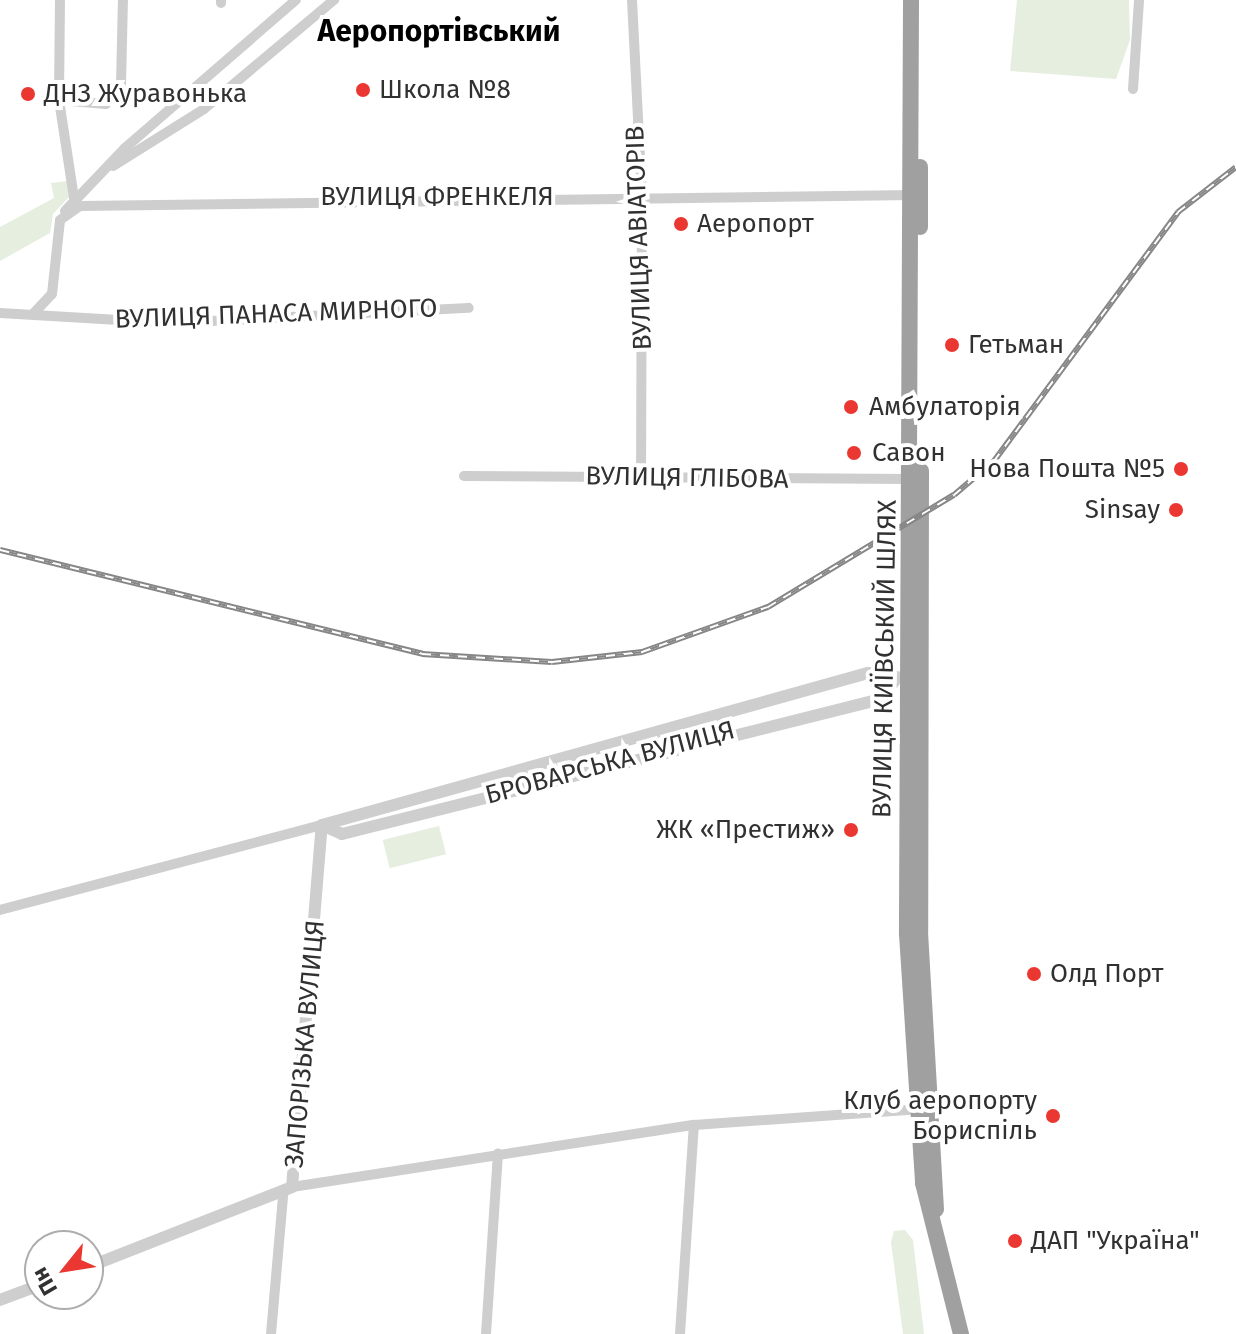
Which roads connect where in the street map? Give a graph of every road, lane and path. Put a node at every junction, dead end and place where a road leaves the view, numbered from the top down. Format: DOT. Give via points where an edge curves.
graph roads {
  1 [pos="60,0"];
  2 [pos="123,0"];
  3 [pos="296,0"];
  4 [pos="334,0"];
  5 [pos="632,0"];
  6 [pos="911,0"];
  7 [pos="920,0"];
  8 [pos="1139,0"];
  9 [pos="1133,89"];
  10 [pos="59,100"];
  11 [pos="91,180"];
  12 [pos="915,195"];
  13 [pos="642,196"];
  14 [pos="74,198"];
  15 [pos="63,213"];
  16 [pos="469,308"];
  17 [pos="0,313"];
  18 [pos="34,313"];
  19 [pos="464,476"];
  20 [pos="641,477"];
  21 [pos="911,479"];
  22 [pos="908,681"];
  23 [pos="322,825"];
  24 [pos="0,910"];
  25 [pos="922,1109"];
  26 [pos="694,1125"];
  27 [pos="498,1153"];
  28 [pos="288,1191"];
  29 [pos="104,1261"];
  30 [pos="24,1291"];
  31 [pos="0,1300"];
  32 [pos="271,1334"];
  33 [pos="486,1334"];
  34 [pos="680,1334"];
  35 [pos="961,1334"];
  1 -- 10 [label="street"];
  2 -- 10 [label="street" via="121,85 106,104"];
  3 -- 11 [label="street"];
  4 -- 11 [label="street" via="204,109"];
  5 -- 13 [label="street, ВУЛИЦЯ АВІАТОРІВ"];
  6 -- 12 [label="highway, ВУЛИЦЯ КИЇВСЬКИЙ ШЛЯХ"];
  7 -- 12 [label="highway, ВУЛИЦЯ КИЇВСЬКИЙ ШЛЯХ"];
  8 -- 9 [label="street"];
  10 -- 14 [label="street"];
  11 -- 14 [label="street"];
  12 -- 13 [label="street, ВУЛИЦЯ ФРЕНКЕЛЯ"];
  12 -- 21 [label="highway, ВУЛИЦЯ КИЇВСЬКИЙ ШЛЯХ"];
  12 -- 22 [label="highway, ВУЛИЦЯ КИЇВСЬКИЙ ШЛЯХ"];
  13 -- 15 [label="street, ВУЛИЦЯ ФРЕНКЕЛЯ" via="319,198 105,205"];
  13 -- 20 [label="street, ВУЛИЦЯ АВІАТОРІВ"];
  14 -- 15 [label="street"];
  15 -- 18 [label="street" via="52,294"];
  16 -- 18 [label="street, ВУЛИЦЯ ПАНАСА МИРНОГО" via="170,323"];
  17 -- 18 [label="street, ВУЛИЦЯ ПАНАСА МИРНОГО"];
  19 -- 20 [label="street, ВУЛИЦЯ ГЛІБОВА"];
  20 -- 21 [label="street, ВУЛИЦЯ ГЛІБОВА"];
  21 -- 22 [label="highway, ВУЛИЦЯ КИЇВСЬКИЙ ШЛЯХ"];
  22 -- 23 [label="street, БРОВАРСЬКА ВУЛИЦЯ" via="868,673"];
  22 -- 23 [label="street, БРОВАРСЬКА ВУЛИЦЯ" via="873,701 342,834"];
  22 -- 25 [label="highway, ВУЛИЦЯ КИЇВСЬКИЙ ШЛЯХ"];
  23 -- 24 [label="street, БРОВАРСЬКА ВУЛИЦЯ"];
  23 -- 28 [label="street, ЗАПОРІЗЬКА ВУЛИЦЯ"];
  25 -- 26 [label="street"];
  25 -- 35 [label="highway, ВУЛИЦЯ КИЇВСЬКИЙ ШЛЯХ" via="935,1220"];
  26 -- 27 [label="street"];
  26 -- 34 [label="street"];
  27 -- 28 [label="street"];
  27 -- 33 [label="street"];
  28 -- 29 [label="street, ЗАПОРІЗЬКА ВУЛИЦЯ"];
  28 -- 32 [label="street"];
  30 -- 31 [label="street"];
}
